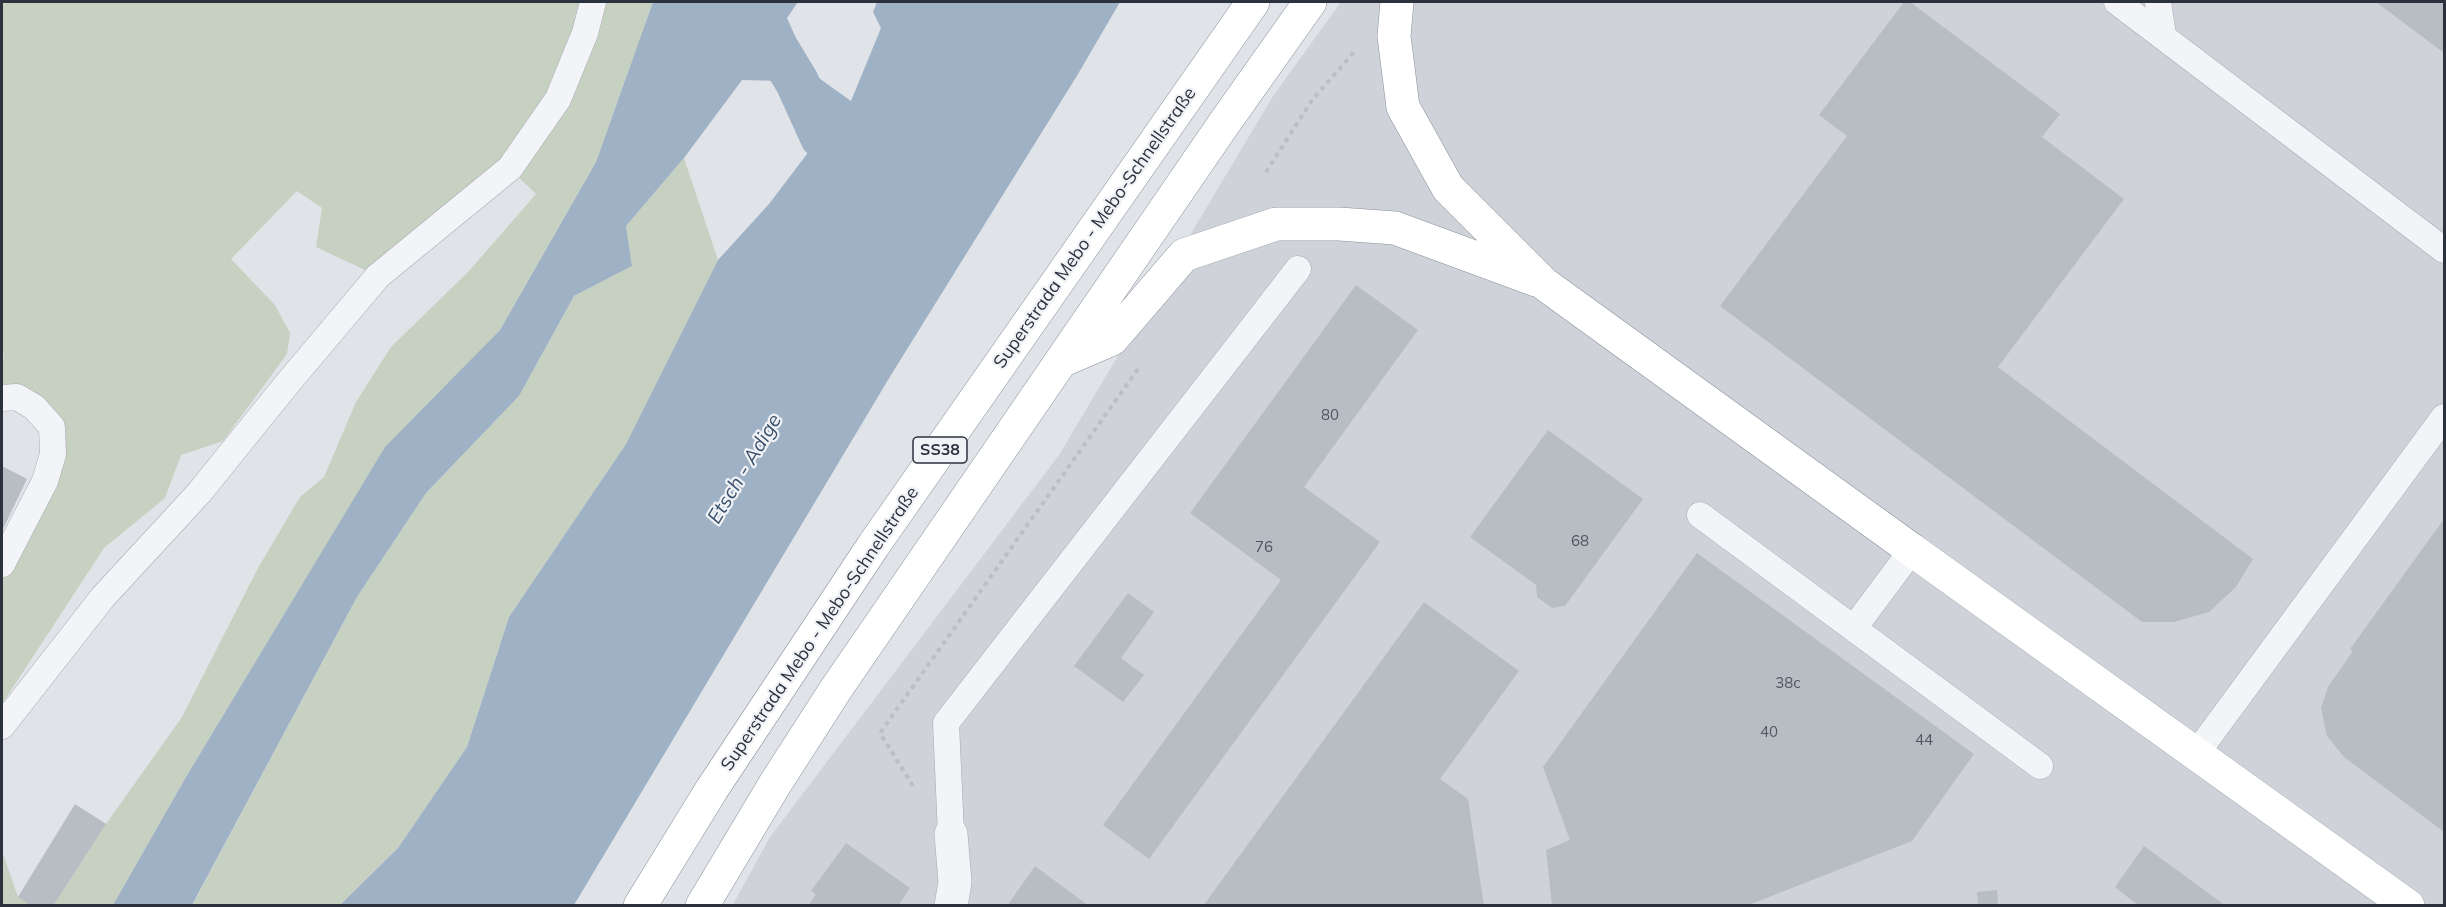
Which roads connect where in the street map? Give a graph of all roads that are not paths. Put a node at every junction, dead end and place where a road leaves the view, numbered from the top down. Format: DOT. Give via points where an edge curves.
graph roads {
  1 [pos="593,2"];
  2 [pos="1253,2"];
  3 [pos="1310,2"];
  4 [pos="1397,2"];
  5 [pos="2117,2"];
  6 [pos="2158,2"];
  7 [pos="2163,35"];
  8 [pos="2445,250"];
  9 [pos="1298,269"];
  10 [pos="1543,283"];
  11 [pos="1063,360"];
  12 [pos="2,398"];
  13 [pos="2445,417"];
  14 [pos="1700,515"];
  15 [pos="1912,550"];
  16 [pos="2,564"];
  17 [pos="1854,628"];
  18 [pos="2,726"];
  19 [pos="2196,754"];
  20 [pos="2040,766"];
  21 [pos="951,834"];
  22 [pos="640,906"];
  23 [pos="702,906"];
  24 [pos="951,906"];
  25 [pos="2408,906"];
  1 -- 18 [label="lane" via="558,99 510,168 378,276 199,493 103,597"];
  2 -- 22 [label="main road, Superstrada Mebo - Mebo-Schnellstraße / SS38" via="873,546 712,789"];
  3 -- 11 [label="main road, SS38"];
  4 -- 10 [label="main road" via="1394,36 1403,107 1448,188"];
  5 -- 7 [label="lane"];
  6 -- 7 [label="lane"];
  7 -- 8 [label="lane"];
  9 -- 21 [label="lane" via="946,723"];
  10 -- 11 [label="main road" via="1395,228 1276,224 1184,255 1112,339"];
  10 -- 15 [label="main road"];
  11 -- 23 [label="main road, SS38" via="836,689"];
  12 -- 16 [label="lane" via="17,397 34,407 52,427 53,454 45,481"];
  13 -- 19 [label="lane"];
  14 -- 17 [label="lane"];
  15 -- 17 [label="lane"];
  15 -- 19 [label="main road"];
  17 -- 20 [label="lane"];
  19 -- 25 [label="main road"];
  21 -- 24 [label="street" via="955,882"];
}
